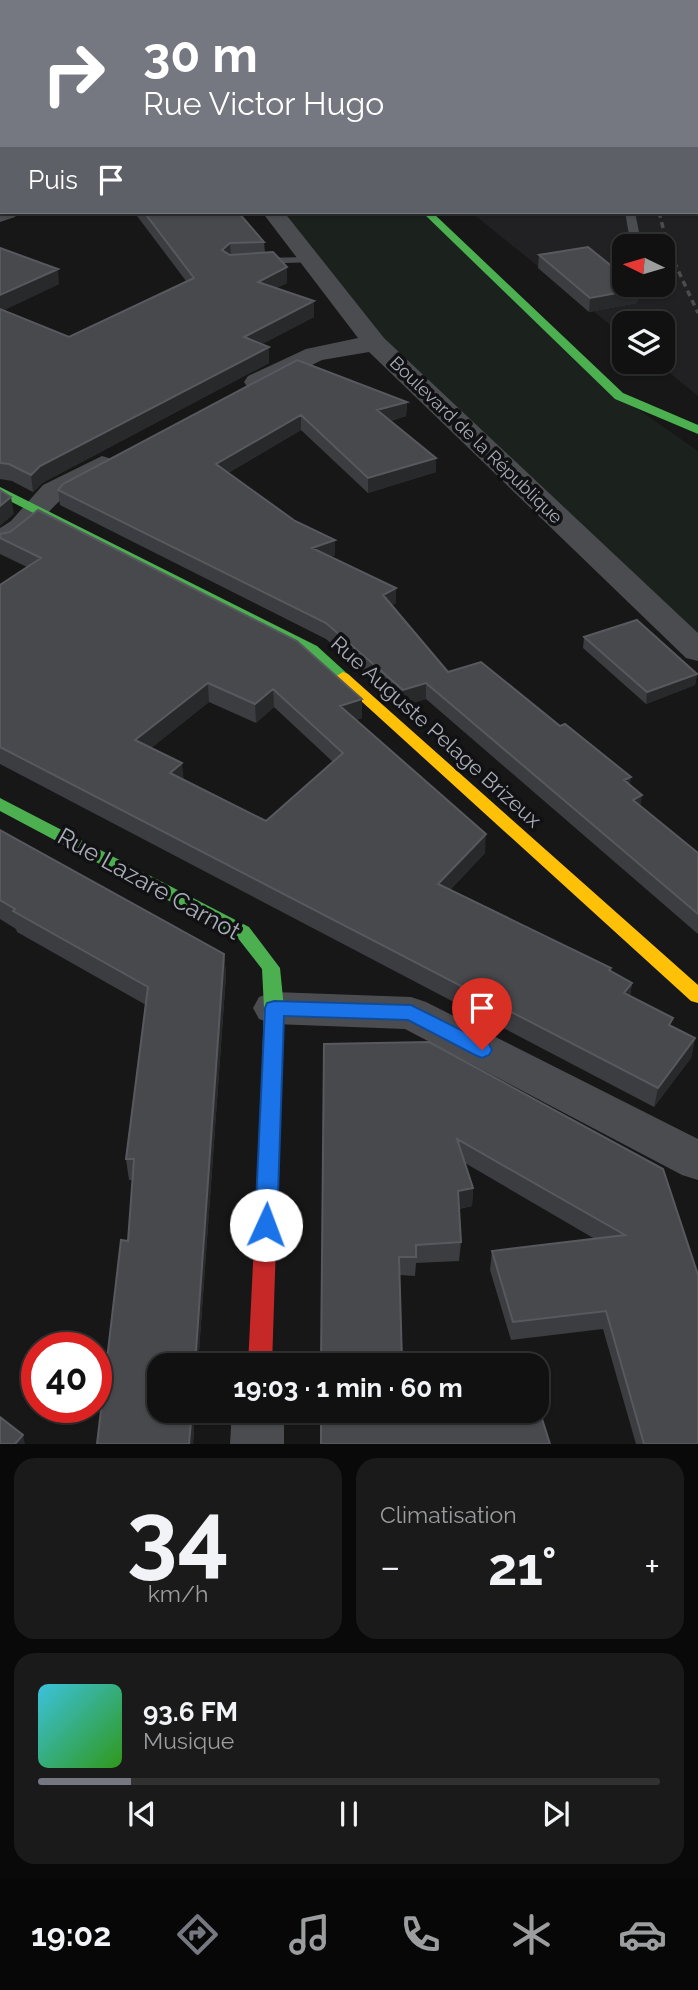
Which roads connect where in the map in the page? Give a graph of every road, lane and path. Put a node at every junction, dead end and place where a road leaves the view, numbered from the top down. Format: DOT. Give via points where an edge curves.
graph roads {
  1 [pos="275,214"];
  2 [pos="429,214"];
  3 [pos="630,214"];
  4 [pos="635,234"];
  5 [pos="310,260"];
  6 [pos="244,262"];
  7 [pos="375,343"];
  8 [pos="233,395"];
  9 [pos="698,430"];
  10 [pos="125,452"];
  11 [pos="0,491"];
  12 [pos="38,510"];
  13 [pos="0,541"];
  14 [pos="698,651"];
  15 [pos="0,804"];
  16 [pos="698,996"];
  17 [pos="274,1008"];
  18 [pos="698,1161"];
  19 [pos="260,1353"];
  20 [pos="258,1423"];
  21 [pos="257,1444"];
  1 -- 5 [label="street, Boulevard de la République"];
  2 -- 9 [label="street" via="619,396"];
  3 -- 4 [label="lane"];
  5 -- 6 [label="lane"];
  5 -- 7 [label="street, Boulevard de la République"];
  7 -- 8 [label="street" via="314,354"];
  7 -- 14 [label="street, Boulevard de la République"];
  10 -- 12 [label="street" via="53,491"];
  11 -- 12 [label="street, Rue Auguste Pelage Brizeux"];
  12 -- 13 [label="street"];
  12 -- 16 [label="street, Rue Auguste Pelage Brizeux" via="312,649"];
  15 -- 17 [label="street, Rue Lazare Carnot" via="243,932 271,968"];
  17 -- 18 [label="street" via="411,1013"];
  17 -- 19 [label="street, Rue Lazare Carnot"];
  20 -- 21 [label="street"];
}
